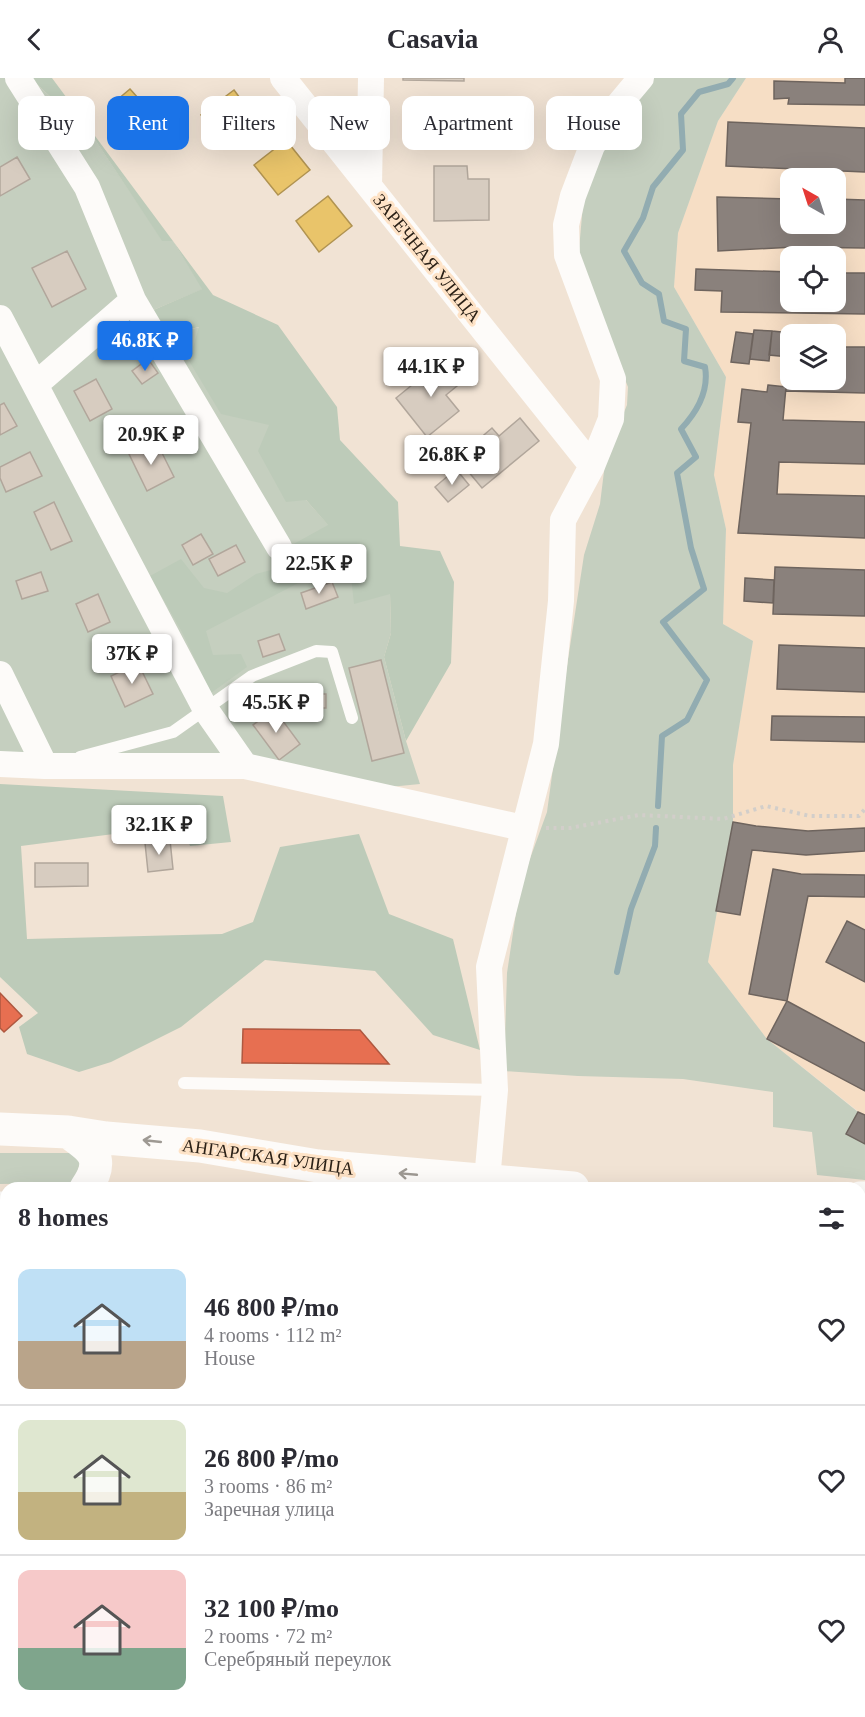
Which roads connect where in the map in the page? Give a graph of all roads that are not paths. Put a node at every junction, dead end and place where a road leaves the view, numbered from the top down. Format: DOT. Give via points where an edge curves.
graph roads {
  1 [pos="18,78"];
  2 [pos="283,78"];
  3 [pos="371,78"];
  4 [pos="641,78"];
  5 [pos="369,185"];
  6 [pos="133,300"];
  7 [pos="0,318"];
  8 [pos="35,385"];
  9 [pos="592,466"];
  10 [pos="279,547"];
  11 [pos="0,674"];
  12 [pos="206,710"];
  13 [pos="352,718"];
  14 [pos="0,764"];
  15 [pos="45,766"];
  16 [pos="245,766"];
  17 [pos="523,828"];
  18 [pos="184,1083"];
  19 [pos="495,1090"];
  20 [pos="0,1129"];
  21 [pos="68,1132"];
  22 [pos="487,1180"];
  23 [pos="89,1182"];
  24 [pos="508,1182"];
  1 -- 6 [label="street" via="87,187"];
  2 -- 5 [label="street, ЗАРЕЧНАЯ УЛИЦА"];
  3 -- 5 [label="street"];
  4 -- 9 [label="street" via="592,146 566,225 567,255 613,379 611,419"];
  5 -- 9 [label="street, ЗАРЕЧНАЯ УЛИЦА"];
  6 -- 8 [label="street"];
  6 -- 10 [label="street"];
  7 -- 8 [label="street"];
  8 -- 12 [label="street"];
  9 -- 17 [label="street" via="563,520 561,601 546,744"];
  11 -- 15 [label="street"];
  12 -- 13 [label="lane" via="252,676 316,651 332,652"];
  12 -- 15 [label="lane" via="173,732"];
  12 -- 16 [label="street"];
  14 -- 15 [label="street"];
  15 -- 16 [label="street"];
  16 -- 17 [label="street"];
  17 -- 19 [label="street" via="489,967"];
  18 -- 19 [label="lane"];
  19 -- 22 [label="street"];
  20 -- 21 [label="main road, АНГАРСКАЯ УЛИЦА"];
  22 -- 21 [label="main road, АНГАРСКАЯ УЛИЦА, one-way" via="318,1166 200,1146"];
  21 -- 23 [label="main road" via="95,1156 97,1167"];
  22 -- 24 [label="main road, АНГАРСКАЯ УЛИЦА"];
}
